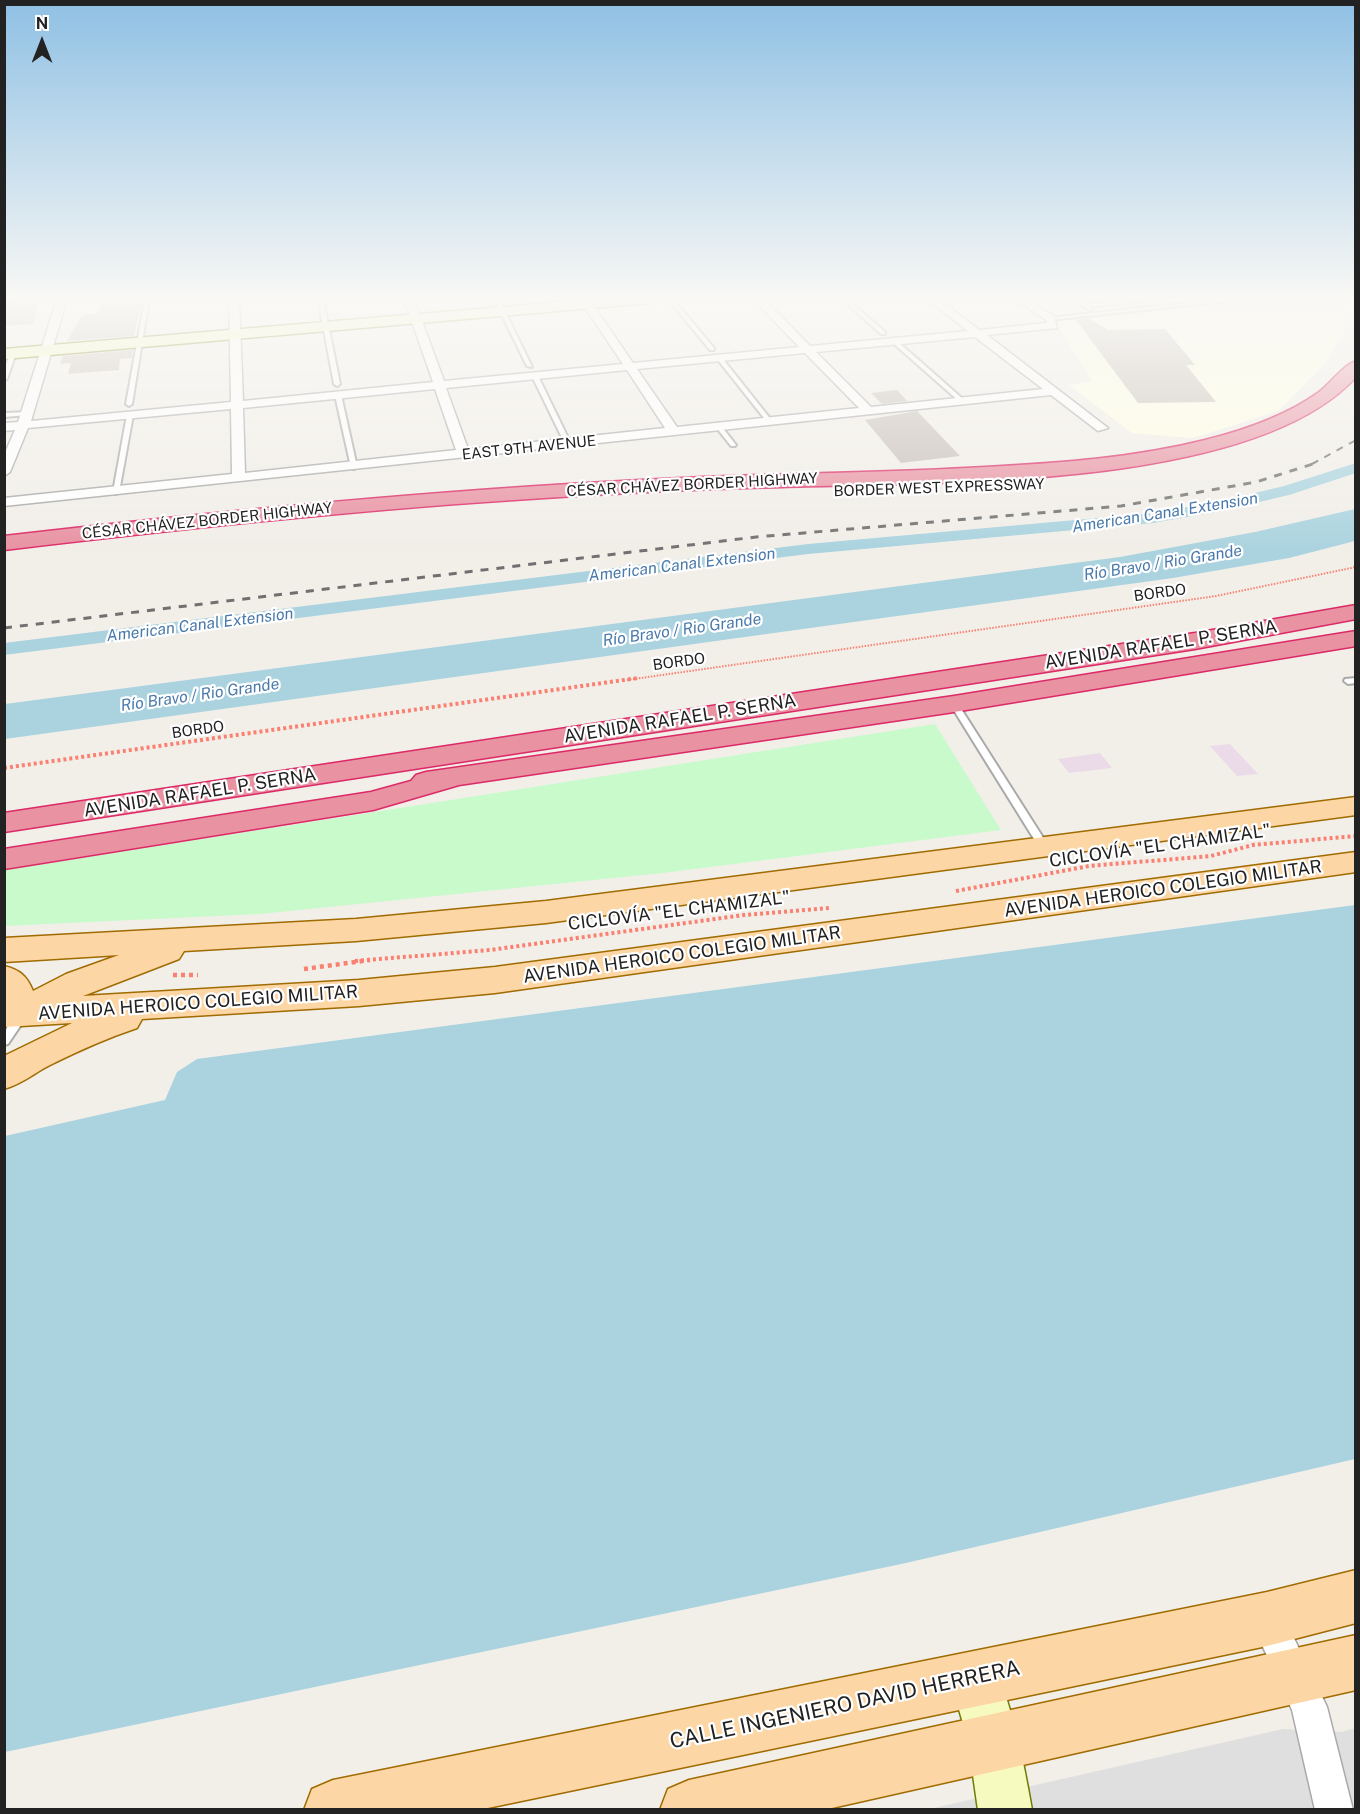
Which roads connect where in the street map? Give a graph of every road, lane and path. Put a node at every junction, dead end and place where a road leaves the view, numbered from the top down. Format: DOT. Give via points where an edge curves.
graph roads {
  1 [pos="36,384"];
  2 [pos="134,384"];
  3 [pos="235,384"];
  4 [pos="337,384"];
  5 [pos="401,384"];
  6 [pos="438,384"];
  7 [pos="539,384"];
  8 [pos="640,384"];
  9 [pos="740,384"];
  10 [pos="841,384"];
  11 [pos="942,384"];
  12 [pos="1044,384"];
  13 [pos="1339,384"];
  14 [pos="338,390"];
  15 [pos="1054,391"];
  16 [pos="236,399"];
  17 [pos="962,401"];
  18 [pos="130,409"];
  19 [pos="868,411"];
  20 [pos="4,415"];
  21 [pos="25,419"];
  22 [pos="1326,419"];
  23 [pos="770,422"];
  24 [pos="4,427"];
  25 [pos="719,427"];
  26 [pos="1102,428"];
  27 [pos="674,432"];
  28 [pos="567,444"];
  29 [pos="734,445"];
  30 [pos="464,455"];
  31 [pos="354,467"];
  32 [pos="5,469"];
  33 [pos="239,479"];
  34 [pos="116,492"];
  35 [pos="4,502"];
  36 [pos="4,543"];
  37 [pos="4,558"];
  38 [pos="1356,567"];
  39 [pos="1356,612"];
  40 [pos="1356,638"];
  41 [pos="954,704"];
  42 [pos="4,768"];
  43 [pos="465,776"];
  44 [pos="1356,806"];
  45 [pos="4,823"];
  46 [pos="1356,836"];
  47 [pos="4,844"];
  48 [pos="1044,847"];
  49 [pos="4,859"];
  50 [pos="1356,862"];
  51 [pos="947,892"];
  52 [pos="835,908"];
  53 [pos="199,940"];
  54 [pos="4,950"];
  55 [pos="294,971"];
  56 [pos="204,976"];
  57 [pos="4,978"];
  58 [pos="168,990"];
  59 [pos="11,1023"];
  60 [pos="4,1075"];
  61 [pos="1356,1596"];
  62 [pos="1267,1619"];
  63 [pos="1356,1662"];
  64 [pos="1297,1677"];
  65 [pos="975,1678"];
  66 [pos="994,1740"];
  67 [pos="333,1809"];
  68 [pos="689,1809"];
  69 [pos="1005,1809"];
  70 [pos="1334,1809"];
  1 -- 21 [label="street"];
  2 -- 18 [label="lane"];
  3 -- 16 [label="street"];
  4 -- 14 [label="lane"];
  5 -- 14 [label="street"];
  6 -- 30 [label="street"];
  7 -- 28 [label="lane"];
  8 -- 27 [label="street"];
  9 -- 23 [label="lane"];
  10 -- 19 [label="street"];
  11 -- 17 [label="lane"];
  12 -- 15 [label="street"];
  13 -- 36 [label="highway, CÉSAR CHÁVEZ BORDER HIGHWAY" via="1318,400 1262,429 1204,446 1088,466 941,476 511,493 284,512"];
  14 -- 16 [label="street"];
  14 -- 31 [label="lane"];
  15 -- 17 [label="street, EAST 9TH AVENUE"];
  15 -- 26 [label="street"];
  16 -- 18 [label="street"];
  16 -- 33 [label="street"];
  17 -- 19 [label="street, EAST 9TH AVENUE"];
  18 -- 21 [label="street"];
  18 -- 34 [label="lane"];
  19 -- 23 [label="street, EAST 9TH AVENUE"];
  20 -- 21 [label="lane"];
  21 -- 24 [label="street"];
  21 -- 32 [label="street"];
  22 -- 37 [label="highway, BORDER WEST EXPRESSWAY" via="1275,443 1242,453 1184,467 1102,479 484,510 239,531"];
  23 -- 25 [label="street, EAST 9TH AVENUE"];
  25 -- 27 [label="street, EAST 9TH AVENUE"];
  25 -- 29 [label="lane"];
  27 -- 28 [label="street, EAST 9TH AVENUE"];
  28 -- 30 [label="street, EAST 9TH AVENUE"];
  30 -- 31 [label="street, EAST 9TH AVENUE"];
  31 -- 33 [label="street, EAST 9TH AVENUE"];
  33 -- 34 [label="street, EAST 9TH AVENUE"];
  34 -- 35 [label="street, EAST 9TH AVENUE"];
  38 -- 42 [label="path, BORDO" via="1216,596"];
  39 -- 45 [label="highway, AVENIDA RAFAEL P. SERNA" via="1195,641"];
  40 -- 41 [label="highway, AVENIDA RAFAEL P. SERNA"];
  41 -- 43 [label="highway, AVENIDA RAFAEL P. SERNA"];
  41 -- 48 [label="lane"];
  43 -- 47 [label="highway, AVENIDA RAFAEL P. SERNA"];
  43 -- 49 [label="highway" via="373,801"];
  44 -- 48 [label="main road"];
  46 -- 51 [label="path, CICLOVÍA \"EL CHAMIZAL\"" via="1253,845 1211,856 1089,866"];
  48 -- 53 [label="main road" via="546,912"];
  50 -- 58 [label="main road, AVENIDA HEROICO COLEGIO MILITAR" via="495,980"];
  52 -- 55 [label="path, CICLOVÍA \"EL CHAMIZAL\"" via="741,914 490,950 337,963"];
  53 -- 54 [label="main road"];
  53 -- 59 [label="main road" via="78,983"];
  56 -- 58 [label="path"];
  57 -- 59 [label="main road" via="13,985"];
  58 -- 59 [label="main road, AVENIDA HEROICO COLEGIO MILITAR"];
  58 -- 60 [label="main road"];
  61 -- 62 [label="main road, CALLE INGENIERO DAVID HERRERA"];
  62 -- 64 [label="street"];
  62 -- 65 [label="main road, CALLE INGENIERO DAVID HERRERA"];
  63 -- 64 [label="main road"];
  64 -- 66 [label="main road"];
  64 -- 70 [label="street" via="1309,1707"];
  65 -- 66 [label="street"];
  65 -- 67 [label="main road, CALLE INGENIERO DAVID HERRERA"];
  66 -- 68 [label="main road"];
  66 -- 69 [label="street"];
}
